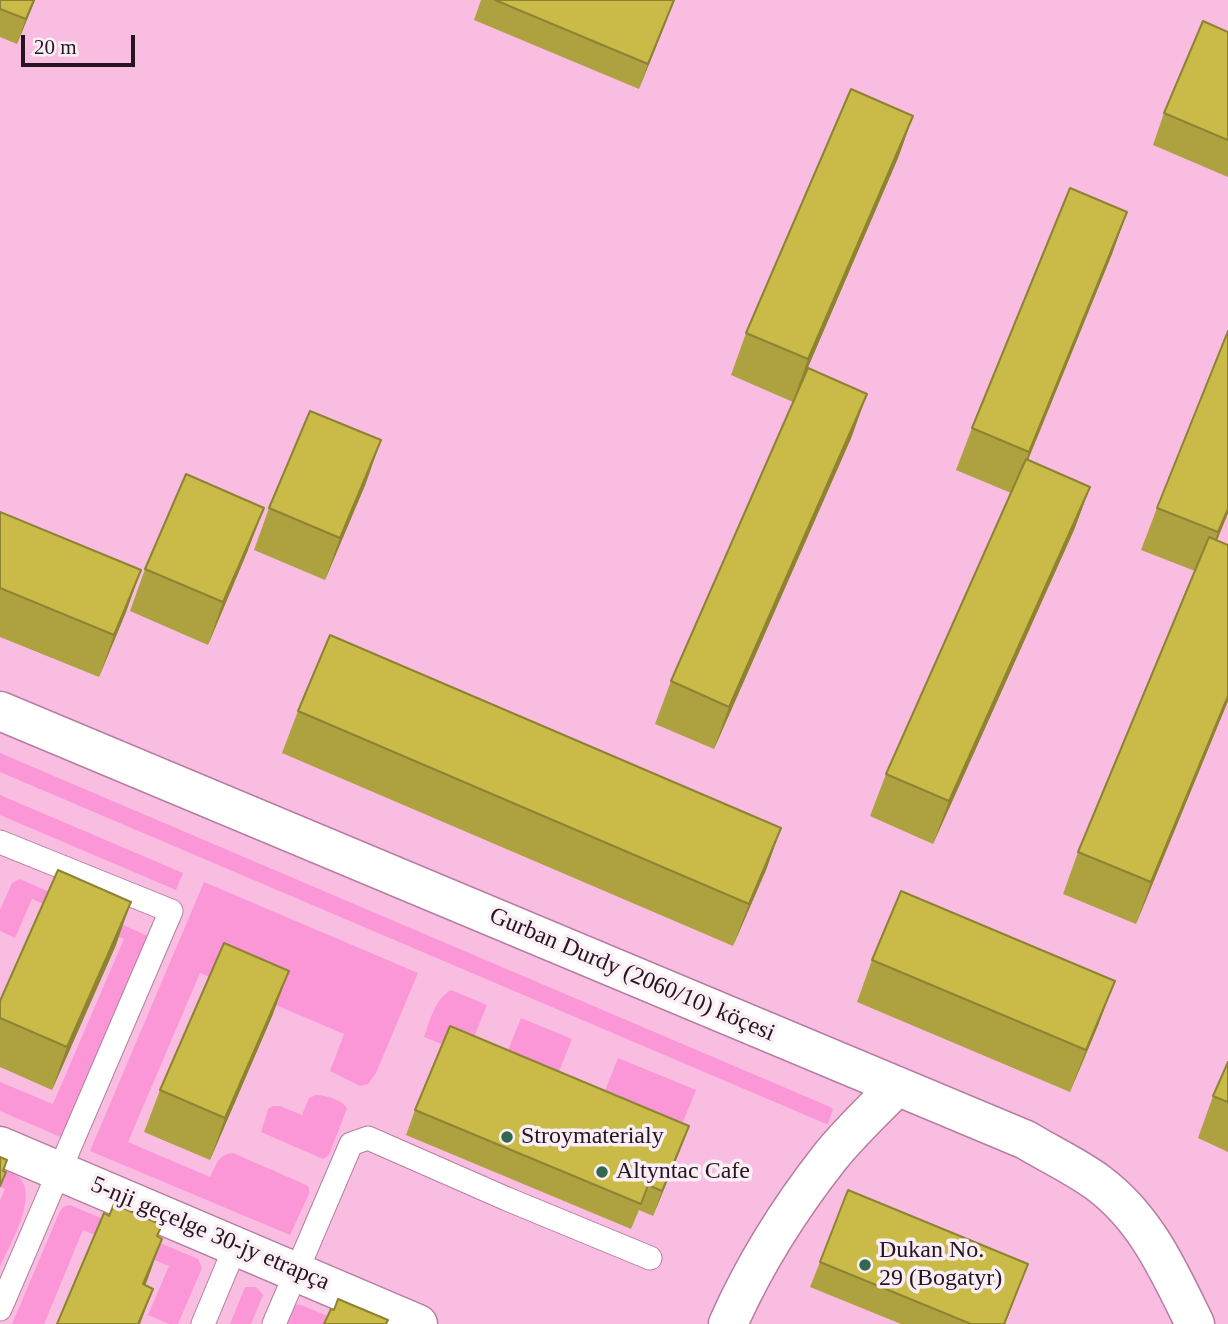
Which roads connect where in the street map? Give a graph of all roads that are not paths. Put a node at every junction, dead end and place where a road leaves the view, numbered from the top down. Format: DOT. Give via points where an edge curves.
graph roads {
  1 [pos="0,711"];
  2 [pos="0,842"];
  3 [pos="897,1086"];
  4 [pos="0,1146"];
  5 [pos="59,1171"];
  6 [pos="236,1245"];
  7 [pos="650,1258"];
  8 [pos="296,1270"];
  9 [pos="0,1309"];
  10 [pos="203,1324"];
  11 [pos="274,1324"];
  12 [pos="418,1324"];
  13 [pos="728,1324"];
  14 [pos="1195,1324"];
  1 -- 3 [label="street, Gurban Durdy (2060/10) köçesi"];
  2 -- 5 [label="lane" via="171,911"];
  3 -- 13 [label="street" via="831,1157 786,1219"];
  3 -- 14 [label="street, Gurban Durdy (2060/10) köçesi" via="1026,1140 1097,1182 1132,1214 1158,1249"];
  4 -- 5 [label="street, 5-nji geçelge 30-jy etrapça"];
  5 -- 6 [label="street, 5-nji geçelge 30-jy etrapça"];
  5 -- 9 [label="lane"];
  6 -- 8 [label="street, 5-nji geçelge 30-jy etrapça"];
  6 -- 10 [label="lane"];
  7 -- 8 [label="lane" via="368,1138 351,1144"];
  8 -- 11 [label="lane"];
  8 -- 12 [label="street, 5-nji geçelge 30-jy etrapça"];
}
